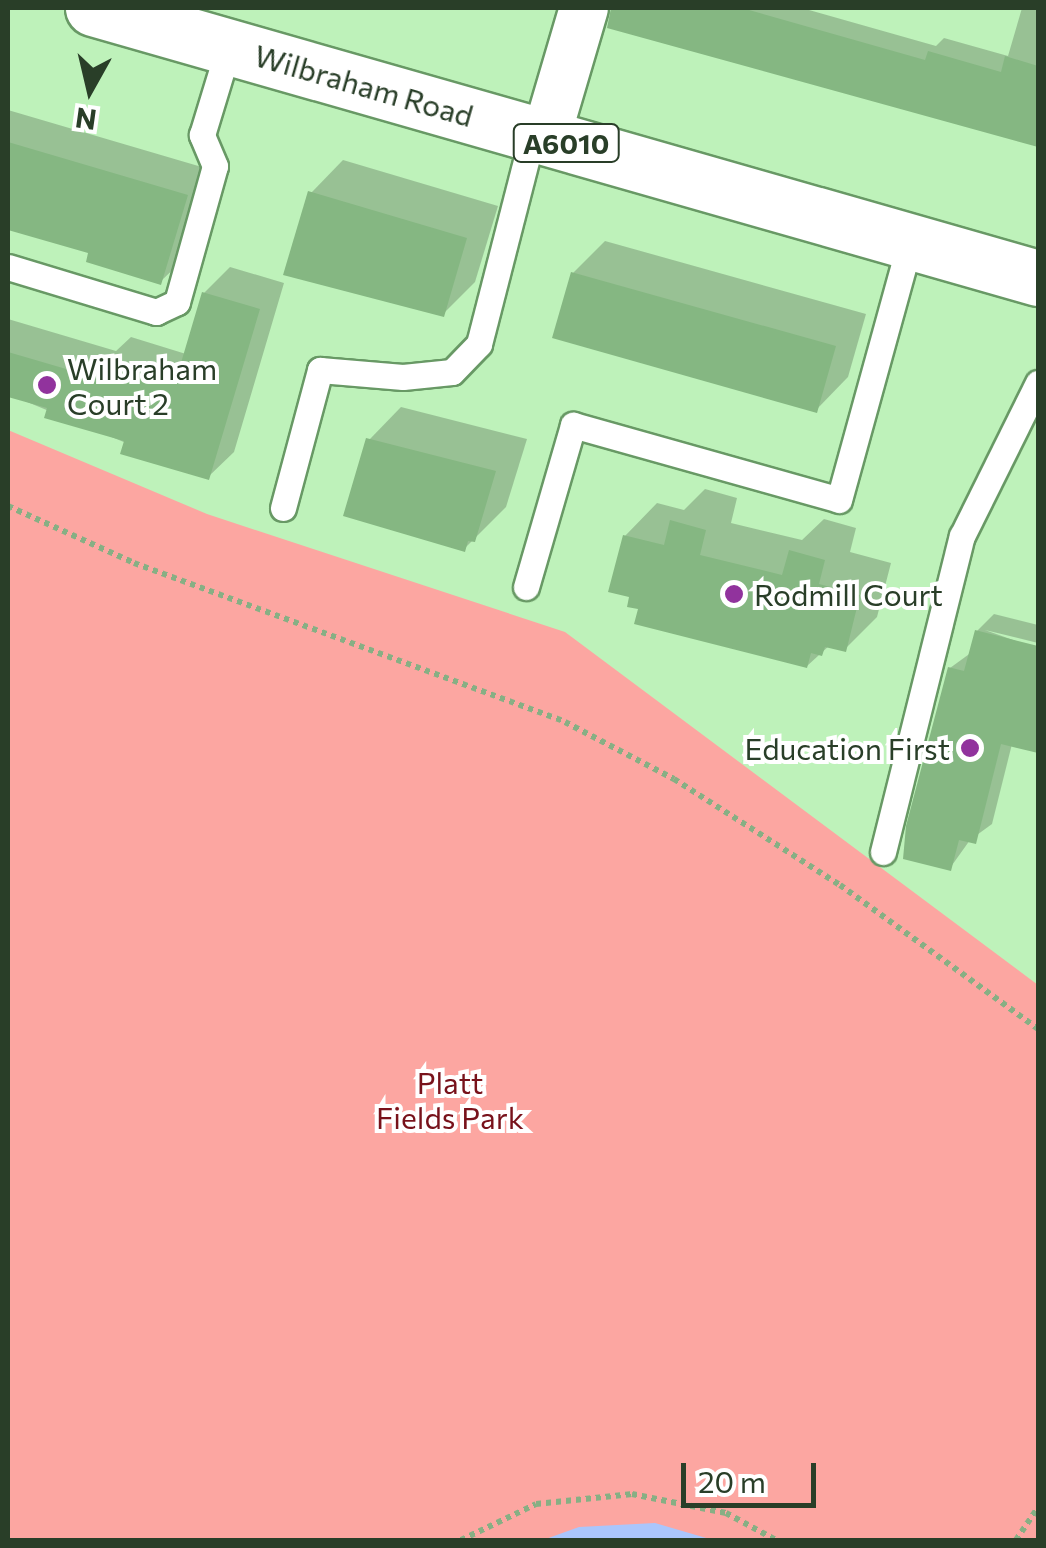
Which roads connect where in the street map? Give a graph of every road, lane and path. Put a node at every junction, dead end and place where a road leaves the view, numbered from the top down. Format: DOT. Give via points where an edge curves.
graph roads {
  1 [pos="93,8"];
  2 [pos="584,8"];
  3 [pos="197,28"];
  4 [pos="540,136"];
  5 [pos="910,242"];
  6 [pos="8,266"];
  7 [pos="1038,278"];
  8 [pos="1038,384"];
  9 [pos="8,506"];
  10 [pos="283,508"];
  11 [pos="526,586"];
  12 [pos="883,852"];
  13 [pos="1038,1030"];
  14 [pos="1038,1507"];
  15 [pos="460,1540"];
  16 [pos="776,1540"];
  17 [pos="1016,1540"];
  1 -- 3 [label="highway, Wilbraham Road / A6010"];
  2 -- 4 [label="street"];
  3 -- 4 [label="highway, Wilbraham Road / A6010"];
  3 -- 6 [label="lane" via="202,135 215,166 177,302 156,312"];
  4 -- 5 [label="highway, Wilbraham Road / A6010"];
  4 -- 10 [label="lane" via="479,344 452,372 403,377 320,370"];
  5 -- 7 [label="highway, Wilbraham Road / A6010"];
  5 -- 11 [label="lane" via="839,500 574,425"];
  8 -- 12 [label="lane" via="962,536"];
  9 -- 13 [label="path" via="134,563 565,722 674,778 840,884"];
  14 -- 17 [label="path"];
  15 -- 16 [label="path" via="536,1504 632,1494 726,1513"];
}
